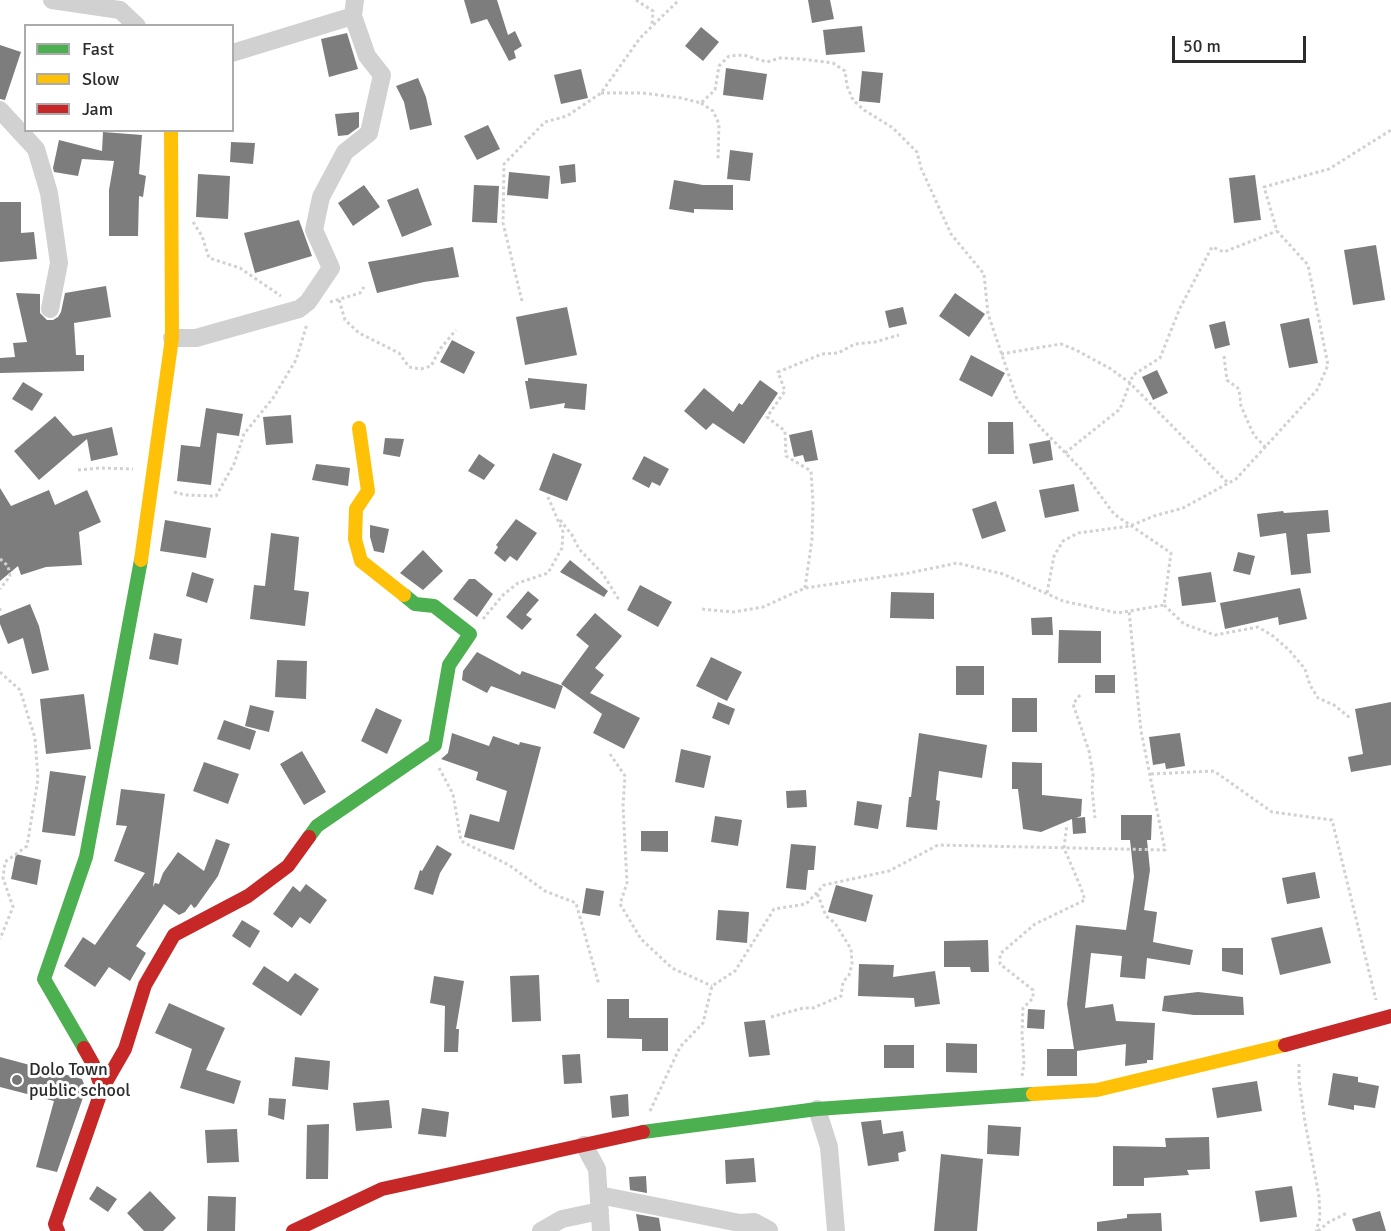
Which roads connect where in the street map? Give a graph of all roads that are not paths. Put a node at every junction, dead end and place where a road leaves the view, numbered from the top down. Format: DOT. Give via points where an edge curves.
graph roads {
  1 [pos="52,0"];
  2 [pos="127,5"];
  3 [pos="354,8"];
  4 [pos="136,24"];
  5 [pos="234,52"];
  6 [pos="0,110"];
  7 [pos="171,132"];
  8 [pos="50,309"];
  9 [pos="172,338"];
  10 [pos="359,428"];
  11 [pos="1386,1018"];
  12 [pos="102,1089"];
  13 [pos="817,1109"];
  14 [pos="584,1145"];
  15 [pos="599,1203"];
  16 [pos="769,1230"];
  17 [pos="58,1231"];
  18 [pos="293,1231"];
  19 [pos="541,1231"];
  20 [pos="601,1231"];
  21 [pos="836,1231"];
  1 -- 2 [label="street"];
  2 -- 4 [label="street"];
  3 -- 5 [label="street"];
  3 -- 9 [label="street" via="367,56 382,75 369,133 345,152 321,197 314,230 332,268 299,309 196,338"];
  6 -- 8 [label="street" via="36,149 50,193 59,262"];
  7 -- 9 [label="street"];
  9 -- 12 [label="street" via="144,546 86,857 44,979 93,1064"];
  10 -- 12 [label="street" via="368,491 356,509 355,539 361,561 415,604 434,606 470,634 449,665 435,746 317,826 288,866 248,896 174,935 145,985 125,1049"];
  11 -- 13 [label="street" via="1097,1090"];
  12 -- 17 [label="street" via="55,1224"];
  13 -- 14 [label="street" via="640,1132"];
  13 -- 21 [label="street" via="829,1147"];
  14 -- 15 [label="street" via="597,1169"];
  14 -- 18 [label="street" via="382,1189"];
  15 -- 16 [label="street" via="754,1222"];
  15 -- 19 [label="street"];
  15 -- 20 [label="street"];
}
